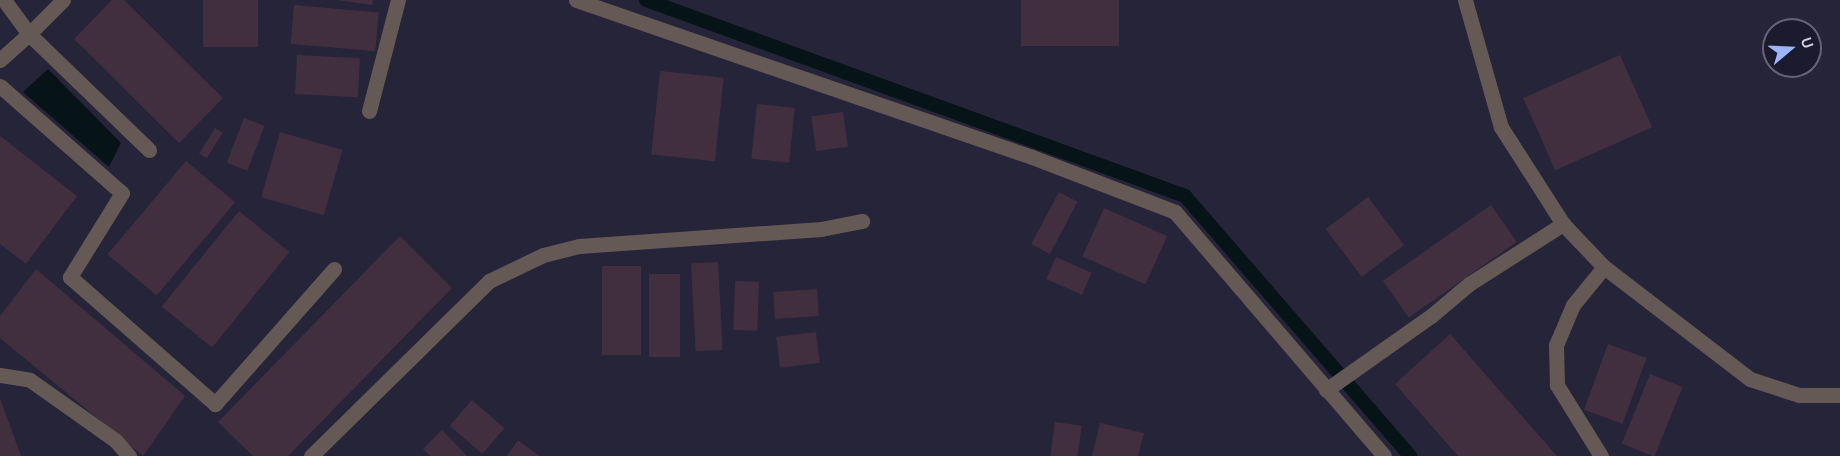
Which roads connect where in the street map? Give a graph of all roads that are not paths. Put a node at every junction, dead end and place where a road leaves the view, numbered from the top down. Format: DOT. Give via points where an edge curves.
graph roads {
  1 [pos="4,0"];
  2 [pos="63,0"];
  3 [pos="398,0"];
  4 [pos="576,0"];
  5 [pos="1465,0"];
  6 [pos="29,34"];
  7 [pos="0,60"];
  8 [pos="0,86"];
  9 [pos="369,111"];
  10 [pos="149,150"];
  11 [pos="862,222"];
  12 [pos="1563,224"];
  13 [pos="1604,267"];
  14 [pos="334,269"];
  15 [pos="0,375"];
  16 [pos="1326,390"];
  17 [pos="1840,395"];
  18 [pos="129,456"];
  19 [pos="311,456"];
  20 [pos="1384,456"];
  21 [pos="1601,456"];
  1 -- 6 [label="street"];
  2 -- 6 [label="street"];
  3 -- 9 [label="street"];
  4 -- 16 [label="street" via="1032,157 1175,213"];
  5 -- 12 [label="street" via="1502,127"];
  6 -- 7 [label="street"];
  6 -- 10 [label="street"];
  8 -- 14 [label="street" via="122,193 70,277 215,404"];
  11 -- 19 [label="street" via="821,229 579,246 543,255 489,281"];
  12 -- 13 [label="street"];
  12 -- 16 [label="street" via="1469,284 1431,316"];
  13 -- 17 [label="street" via="1750,379 1799,395"];
  13 -- 21 [label="street" via="1573,305 1556,345 1557,385"];
  15 -- 18 [label="street" via="30,380 116,441"];
  16 -- 20 [label="street"];
}
